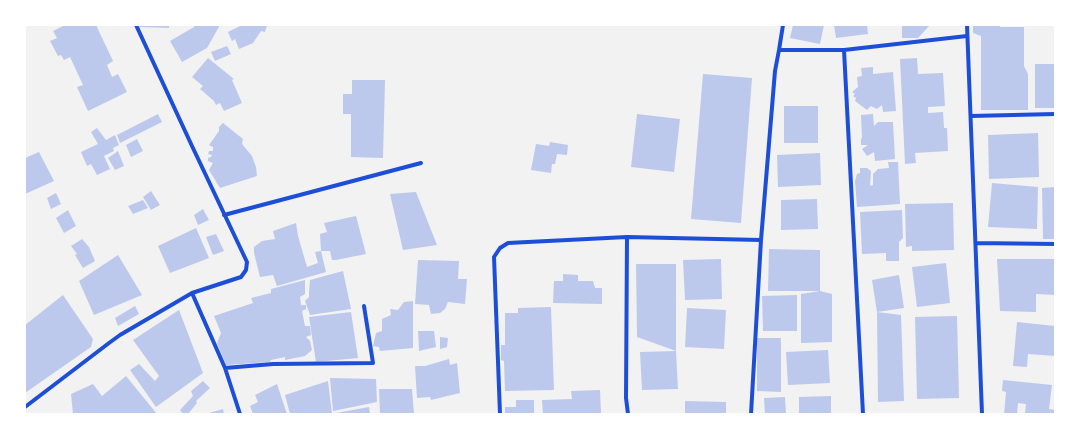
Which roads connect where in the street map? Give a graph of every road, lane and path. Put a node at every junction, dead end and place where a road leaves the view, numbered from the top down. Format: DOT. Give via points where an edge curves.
graph roads {
  1 [pos="136,25"];
  2 [pos="783,25"];
  3 [pos="967,25"];
  4 [pos="967,36"];
  5 [pos="779,50"];
  6 [pos="844,50"];
  7 [pos="1055,114"];
  8 [pos="971,116"];
  9 [pos="421,163"];
  10 [pos="224,215"];
  11 [pos="627,237"];
  12 [pos="761,240"];
  13 [pos="976,243"];
  14 [pos="1055,244"];
  15 [pos="192,293"];
  16 [pos="364,306"];
  17 [pos="225,368"];
  18 [pos="25,407"];
  19 [pos="240,414"];
  20 [pos="500,414"];
  21 [pos="628,414"];
  22 [pos="751,414"];
  23 [pos="863,414"];
  24 [pos="982,414"];
  1 -- 10 [label="street"];
  2 -- 5 [label="street"];
  3 -- 4 [label="street"];
  4 -- 6 [label="street"];
  4 -- 8 [label="street"];
  5 -- 6 [label="street"];
  5 -- 12 [label="street" via="775,71"];
  6 -- 23 [label="street"];
  7 -- 8 [label="street"];
  8 -- 13 [label="street"];
  9 -- 10 [label="street"];
  10 -- 15 [label="street" via="247,262 246,270 242,277"];
  11 -- 12 [label="street"];
  11 -- 20 [label="street" via="508,243 497,252 494,257"];
  11 -- 21 [label="street"];
  12 -- 22 [label="street"];
  13 -- 14 [label="street"];
  13 -- 24 [label="street"];
  15 -- 17 [label="street"];
  15 -- 18 [label="street" via="109,343"];
  16 -- 17 [label="street" via="373,363 273,364"];
  17 -- 19 [label="street"];
}
